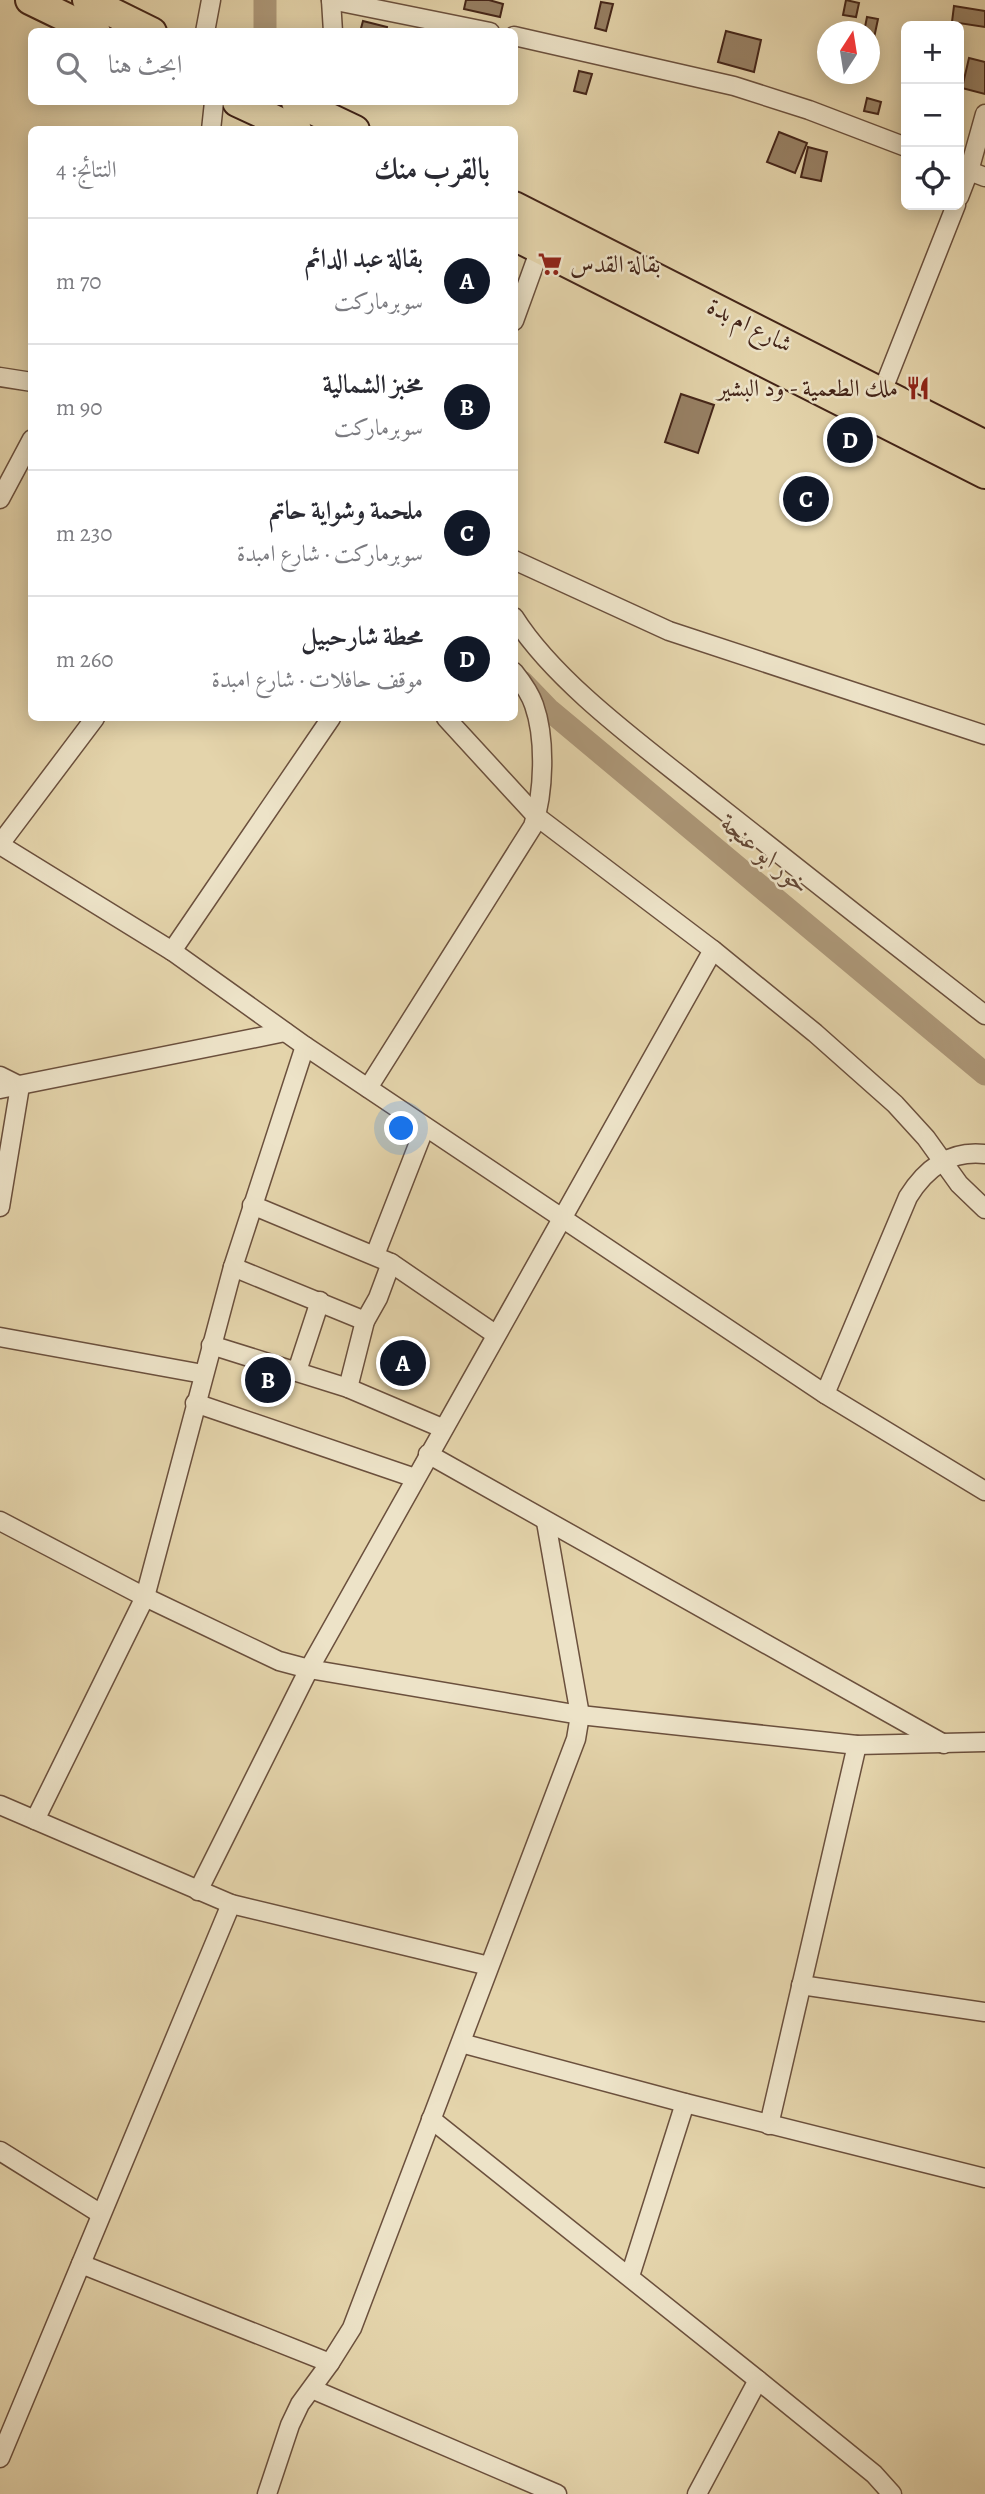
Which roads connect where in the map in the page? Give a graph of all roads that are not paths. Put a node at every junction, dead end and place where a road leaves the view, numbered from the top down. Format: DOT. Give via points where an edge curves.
graph roads {
  1 [pos="30,0"];
  2 [pos="86,0"];
  3 [pos="211,0"];
  4 [pos="331,0"];
  5 [pos="88,28"];
  6 [pos="144,28"];
  7 [pos="206,28"];
  8 [pos="333,28"];
  9 [pos="470,28"];
  10 [pos="518,37"];
  11 [pos="214,105"];
  12 [pos="243,105"];
  13 [pos="985,114"];
  14 [pos="211,126"];
  15 [pos="288,126"];
  16 [pos="901,145"];
  17 [pos="971,171"];
  18 [pos="518,208"];
  19 [pos="954,210"];
  20 [pos="518,238"];
  21 [pos="540,249"];
  22 [pos="518,310"];
  23 [pos="0,377"];
  24 [pos="28,381"];
  25 [pos="882,392"];
  26 [pos="985,446"];
  27 [pos="28,448"];
  28 [pos="985,474"];
  29 [pos="0,499"];
  30 [pos="518,564"];
  31 [pos="518,623"];
  32 [pos="518,678"];
  33 [pos="93,721"];
  34 [pos="326,721"];
  35 [pos="449,721"];
  36 [pos="985,735"];
  37 [pos="536,816"];
  38 [pos="0,844"];
  39 [pos="713,950"];
  40 [pos="172,951"];
  41 [pos="985,1014"];
  42 [pos="285,1032"];
  43 [pos="305,1046"];
  44 [pos="0,1076"];
  45 [pos="20,1086"];
  46 [pos="368,1088"];
  47 [pos="0,1089"];
  48 [pos="425,1127"];
  49 [pos="985,1154"];
  50 [pos="942,1161"];
  51 [pos="252,1205"];
  52 [pos="0,1207"];
  53 [pos="985,1209"];
  54 [pos="561,1218"];
  55 [pos="383,1259"];
  56 [pos="233,1267"];
  57 [pos="320,1301"];
  58 [pos="365,1321"];
  59 [pos="495,1334"];
  60 [pos="0,1337"];
  61 [pos="211,1345"];
  62 [pos="297,1371"];
  63 [pos="203,1374"];
  64 [pos="348,1388"];
  65 [pos="825,1394"];
  66 [pos="195,1403"];
  67 [pos="442,1428"];
  68 [pos="428,1454"];
  69 [pos="415,1478"];
  70 [pos="985,1491"];
  71 [pos="546,1522"];
  72 [pos="1,1524"];
  73 [pos="145,1597"];
  74 [pos="309,1669"];
  75 [pos="579,1715"];
  76 [pos="985,1742"];
  77 [pos="945,1744"];
  78 [pos="856,1745"];
  79 [pos="2,1812"];
  80 [pos="35,1820"];
  81 [pos="198,1891"];
  82 [pos="230,1904"];
  83 [pos="489,1966"];
  84 [pos="801,1985"];
  85 [pos="985,2012"];
  86 [pos="461,2043"];
  87 [pos="685,2103"];
  88 [pos="431,2119"];
  89 [pos="769,2125"];
  90 [pos="0,2151"];
  91 [pos="985,2178"];
  92 [pos="101,2214"];
  93 [pos="81,2264"];
  94 [pos="630,2276"];
  95 [pos="330,2363"];
  96 [pos="758,2380"];
  97 [pos="312,2389"];
  98 [pos="0,2458"];
  99 [pos="267,2494"];
  100 [pos="557,2494"];
  101 [pos="697,2494"];
  102 [pos="892,2494"];
  1 -- 5 [label="main road"];
  2 -- 6 [label="main road"];
  3 -- 7 [label="street"];
  4 -- 8 [label="street"];
  4 -- 9 [label="street"];
  10 -- 16 [label="street" via="734,86"];
  11 -- 14 [label="street"];
  12 -- 15 [label="main road"];
  13 -- 17 [label="street"];
  18 -- 25 [label="main road, شارع ام بدة"];
  19 -- 25 [label="street"];
  20 -- 21 [label="main road"];
  21 -- 22 [label="street"];
  21 -- 28 [label="main road"];
  23 -- 24 [label="street"];
  25 -- 26 [label="main road, شارع ام بدة"];
  27 -- 29 [label="street"];
  30 -- 36 [label="street" via="690,639"];
  31 -- 41 [label="street" via="596,706"];
  32 -- 37 [label="street" via="534,704 538,722 541,779"];
  33 -- 38 [label="street"];
  34 -- 40 [label="street"];
  35 -- 37 [label="street"];
  37 -- 39 [label="street"];
  37 -- 46 [label="street"];
  38 -- 40 [label="street"];
  39 -- 50 [label="street" via="895,1104"];
  39 -- 54 [label="street"];
  40 -- 42 [label="street"];
  42 -- 43 [label="street"];
  42 -- 45 [label="street"];
  43 -- 46 [label="street"];
  43 -- 51 [label="street"];
  44 -- 45 [label="street"];
  45 -- 47 [label="street"];
  45 -- 52 [label="street"];
  46 -- 48 [label="street"];
  48 -- 54 [label="street"];
  48 -- 55 [label="street"];
  49 -- 50 [label="street" via="959,1154"];
  50 -- 53 [label="street"];
  50 -- 65 [label="street" via="918,1180 908,1197"];
  51 -- 55 [label="street"];
  51 -- 56 [label="street"];
  54 -- 59 [label="street"];
  54 -- 65 [label="street"];
  55 -- 58 [label="street" via="378,1298"];
  55 -- 59 [label="street"];
  56 -- 57 [label="street"];
  56 -- 61 [label="street"];
  57 -- 58 [label="street"];
  57 -- 62 [label="street"];
  58 -- 64 [label="street"];
  59 -- 67 [label="street"];
  60 -- 63 [label="street"];
  61 -- 62 [label="street"];
  61 -- 63 [label="street"];
  62 -- 64 [label="street"];
  63 -- 66 [label="street"];
  64 -- 67 [label="street"];
  65 -- 70 [label="street"];
  66 -- 69 [label="street"];
  66 -- 73 [label="street"];
  67 -- 68 [label="street"];
  68 -- 69 [label="street"];
  68 -- 71 [label="street"];
  69 -- 74 [label="street"];
  71 -- 75 [label="street"];
  71 -- 77 [label="street"];
  72 -- 73 [label="street"];
  73 -- 74 [label="street" via="279,1661"];
  73 -- 80 [label="street"];
  74 -- 75 [label="street"];
  74 -- 81 [label="street"];
  75 -- 78 [label="street"];
  75 -- 83 [label="street" via="570,1758"];
  76 -- 77 [label="street"];
  77 -- 78 [label="street"];
  78 -- 84 [label="street"];
  79 -- 80 [label="street"];
  80 -- 81 [label="street"];
  81 -- 82 [label="street"];
  82 -- 83 [label="street"];
  82 -- 92 [label="street"];
  83 -- 86 [label="street"];
  84 -- 85 [label="street"];
  84 -- 89 [label="street"];
  86 -- 87 [label="street"];
  86 -- 88 [label="street"];
  87 -- 89 [label="street"];
  87 -- 94 [label="street"];
  88 -- 94 [label="street"];
  88 -- 95 [label="street" via="352,2328"];
  89 -- 91 [label="street"];
  90 -- 92 [label="street"];
  92 -- 93 [label="street"];
  93 -- 95 [label="street"];
  93 -- 98 [label="street"];
  94 -- 96 [label="street"];
  95 -- 97 [label="street"];
  96 -- 101 [label="street"];
  96 -- 102 [label="street" via="874,2474"];
  97 -- 99 [label="street" via="290,2425"];
  97 -- 100 [label="street"];
}
